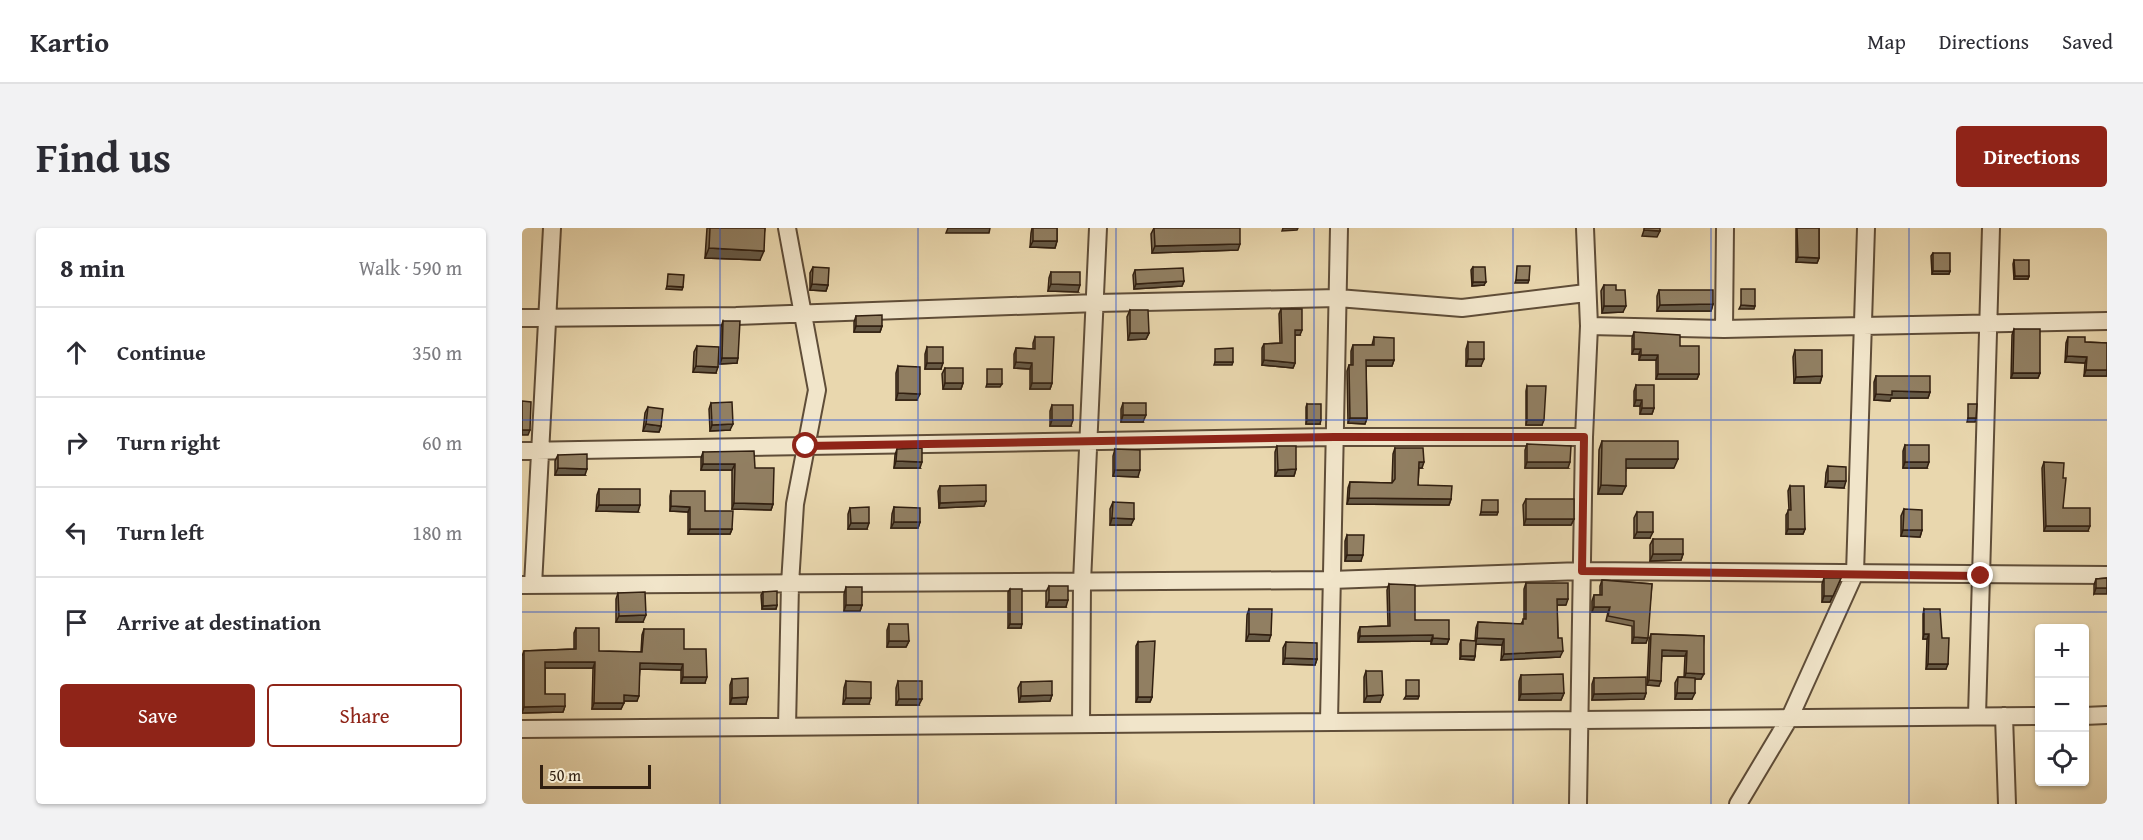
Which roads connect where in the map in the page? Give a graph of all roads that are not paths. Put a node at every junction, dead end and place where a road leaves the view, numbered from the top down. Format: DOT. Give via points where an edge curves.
graph roads {
  1 [pos="552,228"];
  2 [pos="787,228"];
  3 [pos="1098,228"];
  4 [pos="1339,228"];
  5 [pos="1585,228"];
  6 [pos="1725,228"];
  7 [pos="1866,228"];
  8 [pos="1991,228"];
  9 [pos="1586,293"];
  10 [pos="1338,298"];
  11 [pos="1097,303"];
  12 [pos="802,312"];
  13 [pos="522,318"];
  14 [pos="547,318"];
  15 [pos="2107,321"];
  16 [pos="1990,324"];
  17 [pos="1589,326"];
  18 [pos="1863,326"];
  19 [pos="1724,329"];
  20 [pos="1334,437"];
  21 [pos="1584,437"];
  22 [pos="1089,441"];
  23 [pos="806,446"];
  24 [pos="522,451"];
  25 [pos="540,451"];
  26 [pos="1582,571"];
  27 [pos="1856,573"];
  28 [pos="2107,575"];
  29 [pos="1981,576"];
  30 [pos="1331,580"];
  31 [pos="1082,582"];
  32 [pos="790,584"];
  33 [pos="528,585"];
  34 [pos="2107,715"];
  35 [pos="1977,716"];
  36 [pos="2004,716"];
  37 [pos="2035,716"];
  38 [pos="2089,716"];
  39 [pos="1790,717"];
  40 [pos="1329,721"];
  41 [pos="1579,721"];
  42 [pos="1081,724"];
  43 [pos="787,726"];
  44 [pos="522,729"];
  45 [pos="1578,804"];
  46 [pos="1738,804"];
  47 [pos="2007,804"];
  1 -- 14 [label="street"];
  2 -- 12 [label="street"];
  3 -- 11 [label="street"];
  4 -- 10 [label="street"];
  5 -- 9 [label="street"];
  6 -- 19 [label="street"];
  7 -- 18 [label="street"];
  8 -- 16 [label="street"];
  9 -- 10 [label="street" via="1462,308"];
  9 -- 17 [label="street"];
  10 -- 11 [label="street"];
  10 -- 20 [label="street"];
  11 -- 12 [label="street"];
  11 -- 22 [label="street"];
  12 -- 14 [label="street"];
  12 -- 23 [label="street" via="817,390"];
  13 -- 14 [label="street"];
  14 -- 25 [label="street"];
  15 -- 16 [label="street"];
  16 -- 18 [label="street"];
  16 -- 29 [label="street"];
  17 -- 19 [label="street"];
  17 -- 21 [label="street"];
  18 -- 19 [label="street"];
  18 -- 27 [label="street"];
  20 -- 21 [label="street"];
  20 -- 22 [label="street"];
  20 -- 30 [label="street"];
  21 -- 26 [label="street"];
  22 -- 23 [label="street"];
  22 -- 31 [label="street"];
  23 -- 25 [label="street"];
  23 -- 32 [label="street" via="795,504"];
  24 -- 25 [label="street"];
  25 -- 33 [label="street"];
  26 -- 27 [label="street"];
  26 -- 30 [label="street"];
  26 -- 41 [label="street"];
  27 -- 29 [label="street"];
  27 -- 39 [label="street"];
  28 -- 29 [label="street"];
  29 -- 35 [label="street"];
  30 -- 31 [label="street"];
  30 -- 40 [label="street"];
  31 -- 32 [label="street"];
  31 -- 42 [label="street"];
  32 -- 33 [label="street"];
  32 -- 43 [label="street"];
  34 -- 38 [label="street"];
  35 -- 36 [label="street"];
  35 -- 39 [label="street"];
  36 -- 37 [label="street"];
  36 -- 47 [label="street"];
  39 -- 41 [label="street"];
  39 -- 46 [label="street"];
  40 -- 41 [label="street"];
  40 -- 42 [label="street"];
  41 -- 45 [label="street"];
  42 -- 43 [label="street"];
  43 -- 44 [label="street"];
}
